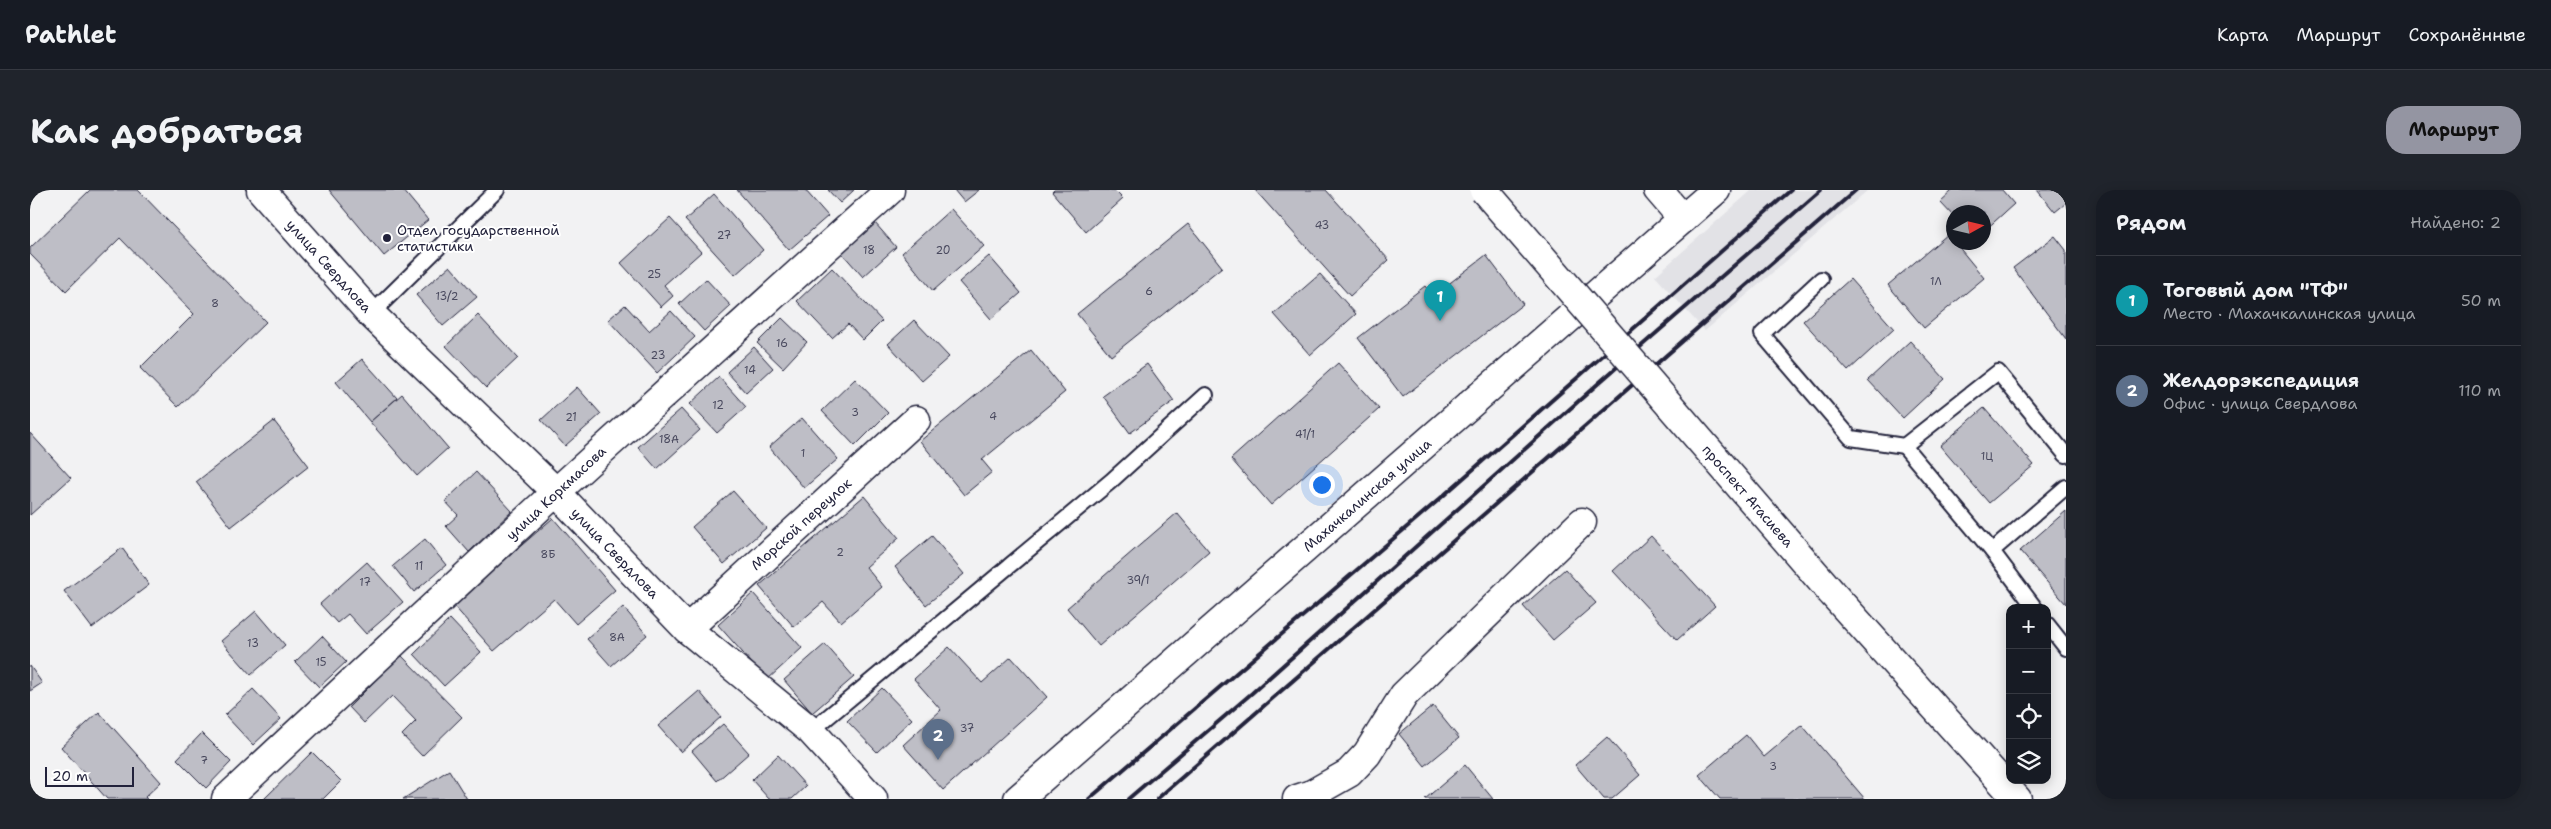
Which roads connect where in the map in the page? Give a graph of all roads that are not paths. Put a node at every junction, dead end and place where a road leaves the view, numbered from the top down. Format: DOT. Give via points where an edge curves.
graph roads {
  1 [pos="261,190"];
  2 [pos="497,190"];
  3 [pos="890,190"];
  4 [pos="1484,190"];
  5 [pos="1658,190"];
  6 [pos="1716,190"];
  7 [pos="1683,219"];
  8 [pos="1821,279"];
  9 [pos="371,314"];
  10 [pos="1206,395"];
  11 [pos="916,420"];
  12 [pos="1904,446"];
  13 [pos="2066,455"];
  14 [pos="2066,486"];
  15 [pos="556,492"];
  16 [pos="1582,522"];
  17 [pos="1992,551"];
  18 [pos="2032,604"];
  19 [pos="687,629"];
  20 [pos="2051,629"];
  21 [pos="2066,648"];
  22 [pos="811,730"];
  23 [pos="226,799"];
  24 [pos="873,799"];
  25 [pos="1018,799"];
  26 [pos="1297,799"];
  27 [pos="2017,799"];
  1 -- 9 [label="street, улица Свердлова"];
  2 -- 9 [label="lane"];
  3 -- 15 [label="street, улица Коркмасова"];
  4 -- 27 [label="street, проспект Агасиева, bridge" via="1831,592"];
  5 -- 7 [label="street"];
  6 -- 7 [label="street, Махачкалинская улица"];
  7 -- 25 [label="street, Махачкалинская улица"];
  8 -- 12 [label="lane" via="1762,334 1851,438"];
  9 -- 15 [label="street, улица Свердлова"];
  10 -- 22 [label="lane" via="1111,482"];
  11 -- 19 [label="street, Морской переулок"];
  12 -- 13 [label="lane" via="1998,372"];
  12 -- 17 [label="lane"];
  14 -- 17 [label="lane"];
  15 -- 19 [label="street, улица Свердлова"];
  15 -- 23 [label="street, улица Коркмасова"];
  16 -- 26 [label="street" via="1404,695 1367,754 1349,773"];
  17 -- 18 [label="lane"];
  19 -- 22 [label="street, улица Свердлова"];
  20 -- 21 [label="lane"];
  22 -- 24 [label="street, улица Свердлова"];
}
